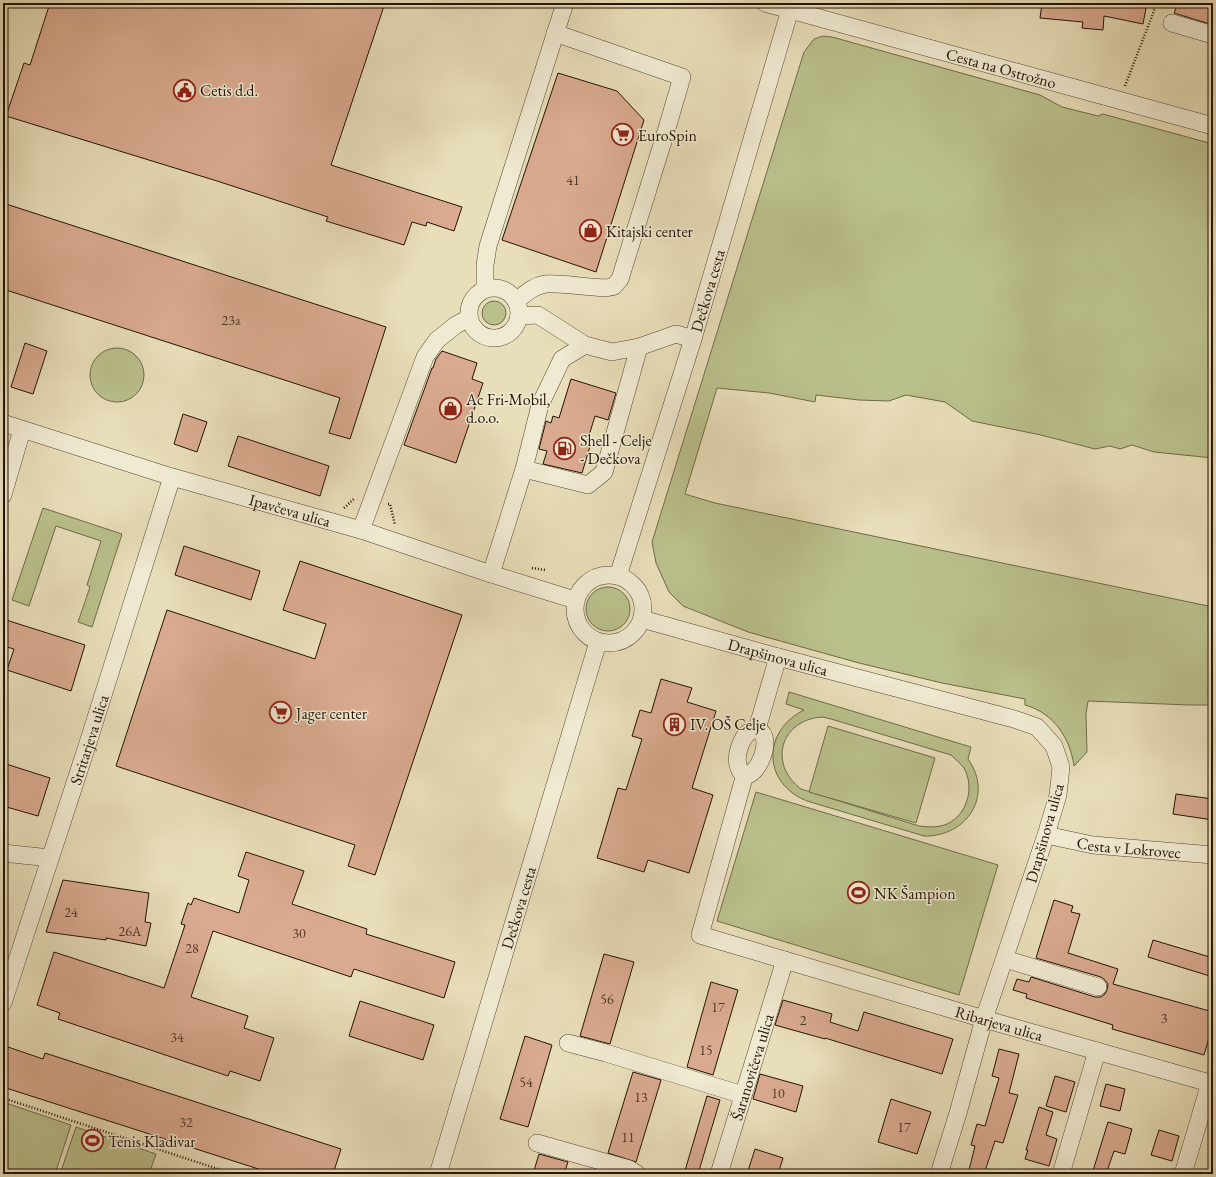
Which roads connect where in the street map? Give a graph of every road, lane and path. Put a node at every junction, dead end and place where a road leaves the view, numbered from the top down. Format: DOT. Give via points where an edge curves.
graph roads {
  1 [pos="565,3"];
  2 [pos="765,3"];
  3 [pos="1157,3"];
  4 [pos="791,7"];
  5 [pos="1172,23"];
  6 [pos="555,33"];
  7 [pos="1213,35"];
  8 [pos="1119,101"];
  9 [pos="1213,126"];
  10 [pos="486,289"];
  11 [pos="517,309"];
  12 [pos="469,318"];
  13 [pos="693,339"];
  14 [pos="585,345"];
  15 [pos="639,347"];
  16 [pos="3,423"];
  17 [pos="22,430"];
  18 [pos="524,469"];
  19 [pos="172,476"];
  20 [pos="4,489"];
  21 [pos="361,530"];
  22 [pos="491,574"];
  23 [pos="618,576"];
  24 [pos="575,600"];
  25 [pos="642,619"];
  26 [pos="598,642"];
  27 [pos="778,657"];
  28 [pos="757,729"];
  29 [pos="745,774"];
  30 [pos="1046,835"];
  31 [pos="3,853"];
  32 [pos="1213,854"];
  33 [pos="50,858"];
  34 [pos="1005,959"];
  35 [pos="786,960"];
  36 [pos="1098,987"];
  37 [pos="3,1003"];
  38 [pos="984,1019"];
  39 [pos="568,1043"];
  40 [pos="1097,1051"];
  41 [pos="1212,1084"];
  42 [pos="743,1095"];
  43 [pos="3,1098"];
  44 [pos="536,1143"];
  45 [pos="234,1174"];
  46 [pos="438,1174"];
  47 [pos="637,1174"];
  48 [pos="719,1174"];
  49 [pos="939,1174"];
  50 [pos="1061,1174"];
  51 [pos="1183,1174"];
  1 -- 6 [label="street"];
  2 -- 4 [label="street, Cesta na Ostrožno"];
  3 -- 8 [label="path"];
  4 -- 8 [label="street, Cesta na Ostrožno"];
  4 -- 13 [label="street, Dečkova cesta"];
  5 -- 7 [label="street"];
  6 -- 10 [label="street" via="488,246 485,265"];
  6 -- 11 [label="street" via="682,77 620,279 614,286 605,288 561,283 545,284 533,288"];
  8 -- 9 [label="street, Cesta na Ostrožno"];
  10 -- 11 [label="street" via="500,289 512,296"];
  10 -- 12 [label="street" via="474,298 468,311"];
  11 -- 12 [label="street" via="517,323 508,334 501,337 487,338 475,330"];
  11 -- 14 [label="street" via="538,315"];
  12 -- 21 [label="street" via="437,340 425,357"];
  13 -- 15 [label="street" via="676,334"];
  13 -- 23 [label="street, Dečkova cesta"];
  14 -- 15 [label="street" via="612,352"];
  14 -- 18 [label="street" via="562,359 540,405"];
  15 -- 18 [label="street" via="604,472 588,485"];
  16 -- 17 [label="street, Ipavčeva ulica"];
  17 -- 19 [label="street, Ipavčeva ulica"];
  17 -- 20 [label="street"];
  18 -- 22 [label="street"];
  19 -- 21 [label="street, Ipavčeva ulica"];
  19 -- 33 [label="street, Stritarjeva ulica"];
  21 -- 22 [label="street, Ipavčeva ulica"];
  22 -- 24 [label="street, Ipavčeva ulica"];
  23 -- 24 [label="street" via="602,576 587,582"];
  23 -- 25 [label="street" via="636,588 643,608"];
  24 -- 26 [label="street" via="574,611 578,626 589,638"];
  25 -- 26 [label="street" via="630,637 609,644"];
  25 -- 27 [label="street, Drapšinova ulica"];
  26 -- 46 [label="street, Dečkova cesta"];
  27 -- 28 [label="street"];
  27 -- 30 [label="street, Drapšinova ulica" via="1014,718 1037,727 1054,746 1061,767 1058,795"];
  28 -- 29 [label="street" via="747,733 739,748 738,766"];
  28 -- 29 [label="street" via="764,738 763,755 755,771"];
  29 -- 35 [label="street, Ribarjeva ulica" via="700,935"];
  30 -- 32 [label="street, Cesta v Lokrovec" via="1093,845"];
  30 -- 34 [label="street, Drapšinova ulica"];
  31 -- 33 [label="street"];
  33 -- 37 [label="street, Stritarjeva ulica"];
  34 -- 36 [label="street"];
  34 -- 38 [label="street, Drapšinova ulica"];
  35 -- 38 [label="street, Ribarjeva ulica"];
  35 -- 42 [label="street, Šaranovičeva ulica"];
  38 -- 40 [label="street, Ribarjeva ulica"];
  38 -- 49 [label="street, Drapšinova ulica"];
  39 -- 42 [label="street"];
  40 -- 41 [label="street, Ribarjeva ulica"];
  40 -- 50 [label="street"];
  41 -- 51 [label="street"];
  42 -- 48 [label="street, Šaranovičeva ulica"];
  43 -- 45 [label="path"];
  44 -- 47 [label="street" via="629,1169"];
}
